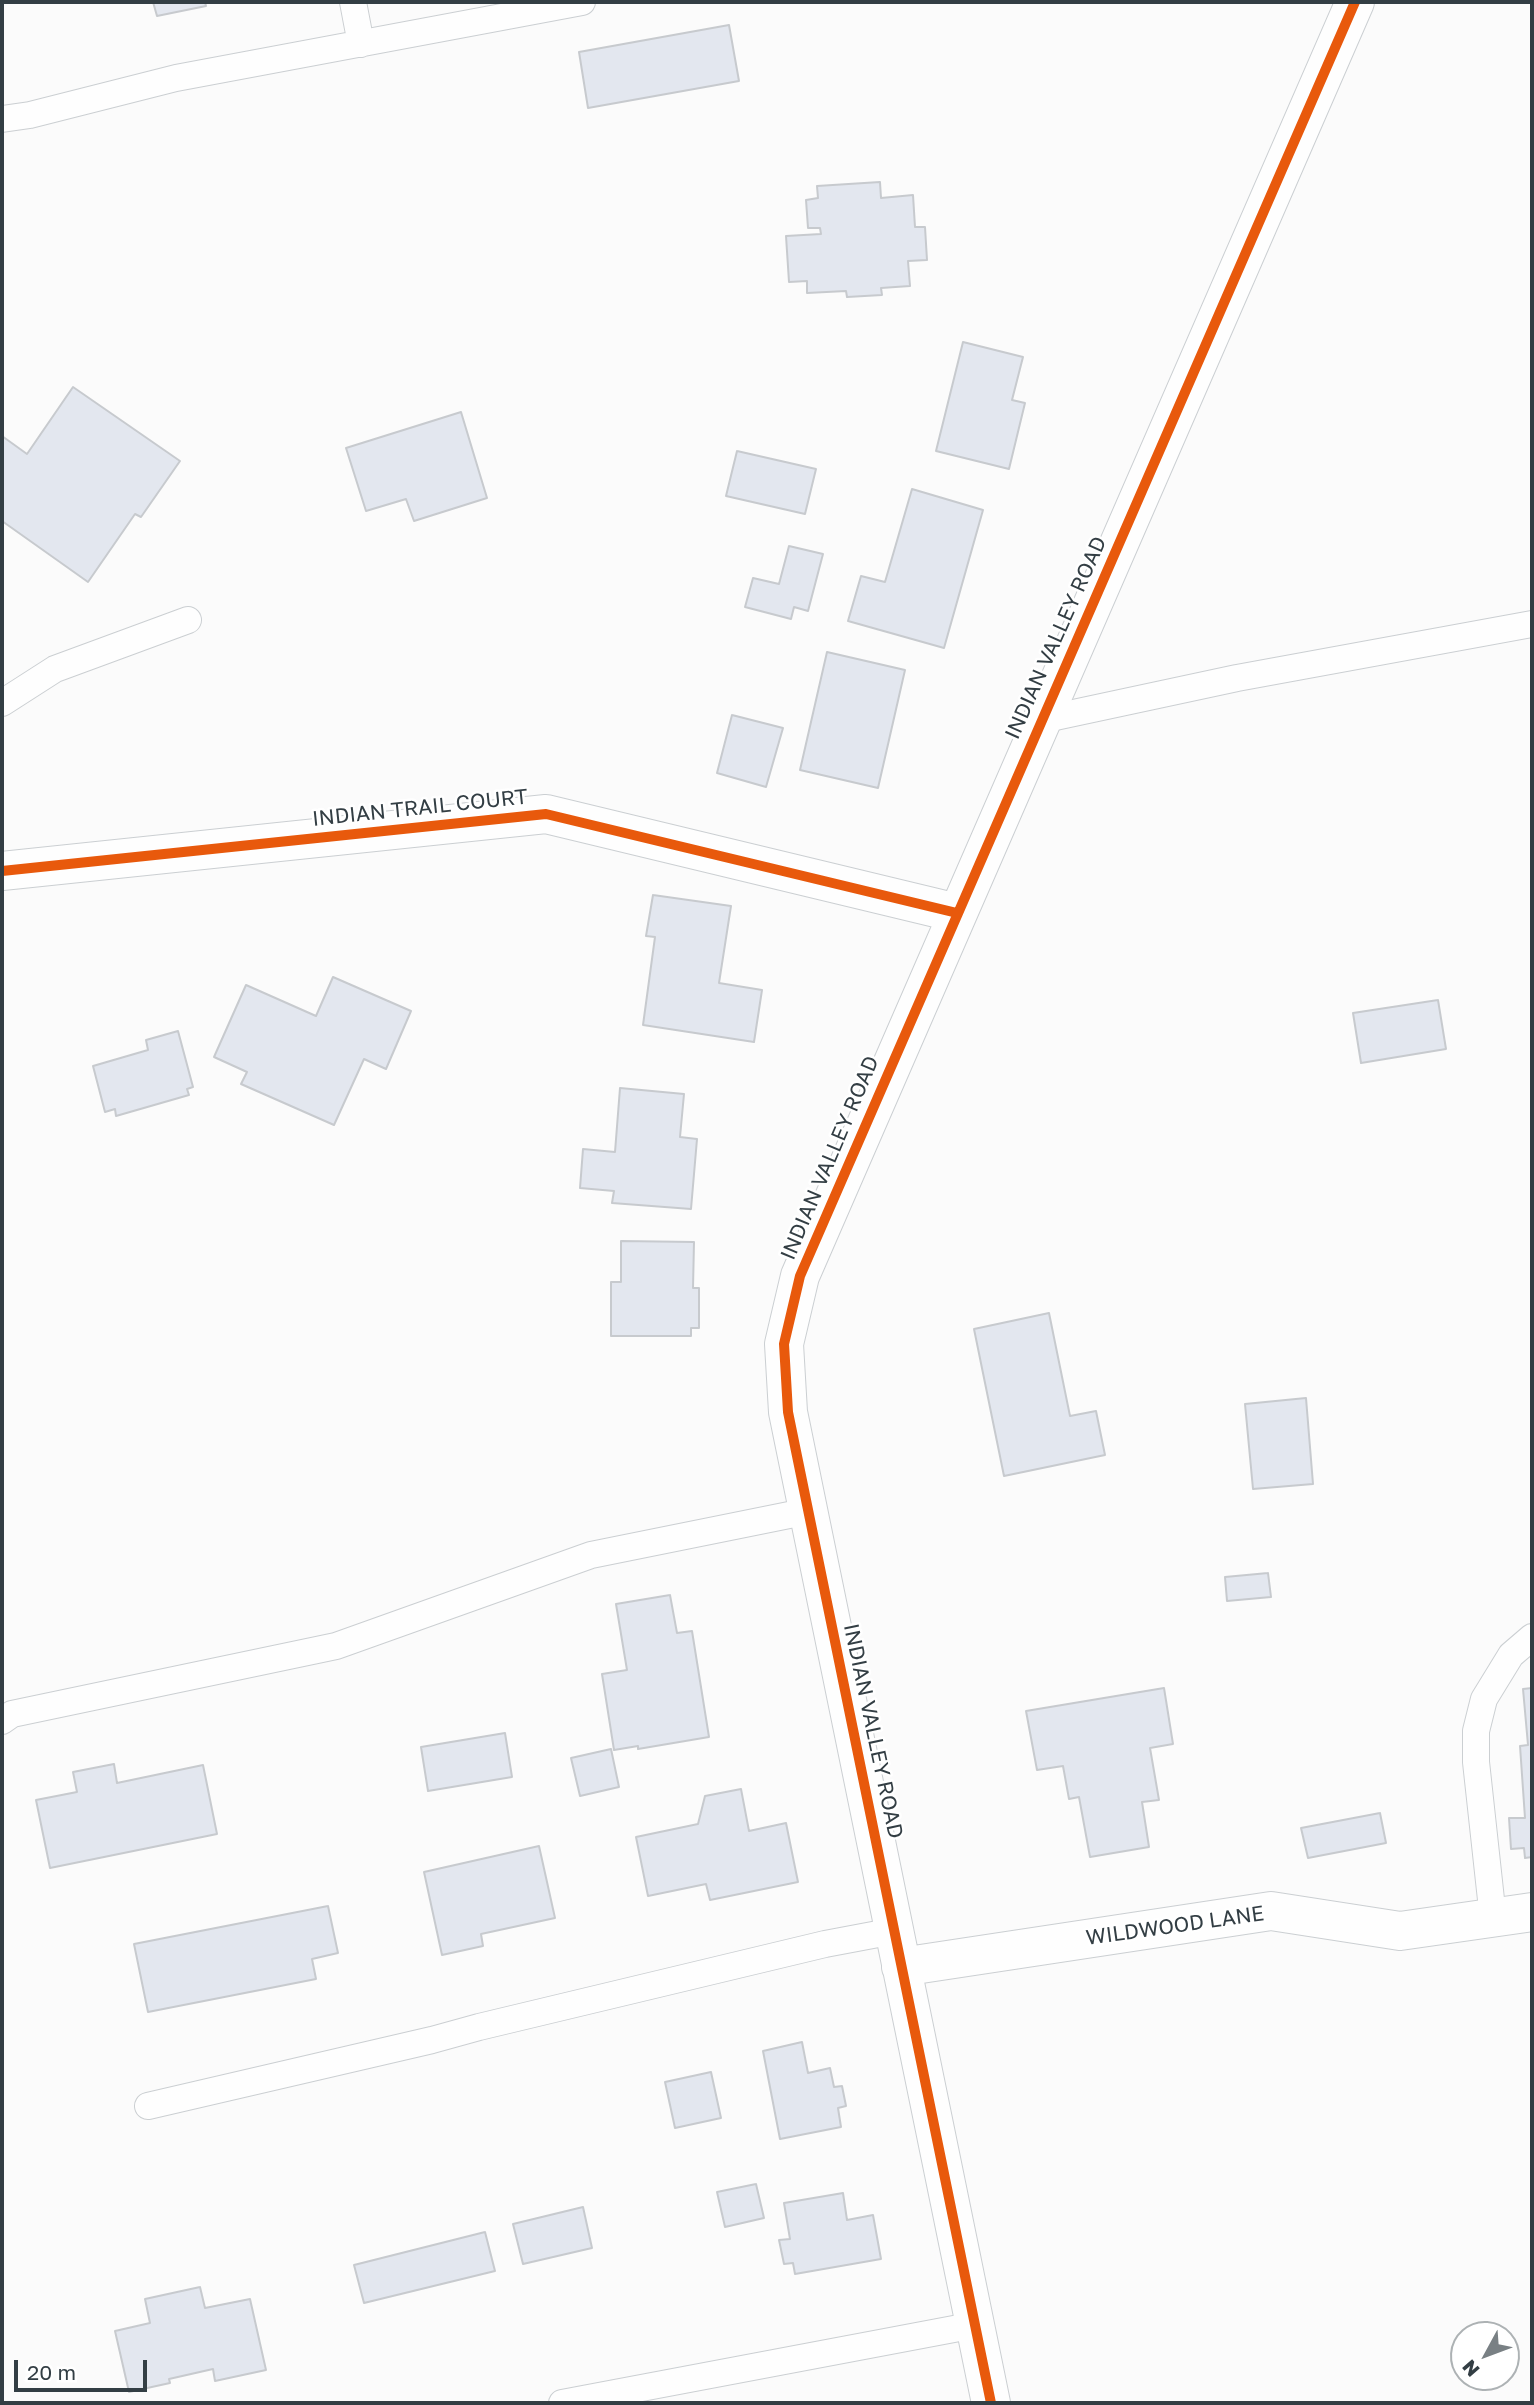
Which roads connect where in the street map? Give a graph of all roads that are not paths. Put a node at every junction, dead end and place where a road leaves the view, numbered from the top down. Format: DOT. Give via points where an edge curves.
graph roads {
  1 [pos="353,2"];
  2 [pos="582,2"];
  3 [pos="1355,2"];
  4 [pos="361,44"];
  5 [pos="2,120"];
  6 [pos="188,620"];
  7 [pos="1532,624"];
  8 [pos="2,703"];
  9 [pos="1041,720"];
  10 [pos="2,871"];
  11 [pos="957,913"];
  12 [pos="809,1511"];
  13 [pos="1532,1637"];
  14 [pos="2,1721"];
  15 [pos="1532,1912"];
  16 [pos="1493,1918"];
  17 [pos="898,1949"];
  18 [pos="148,2106"];
  19 [pos="975,2325"];
  20 [pos="562,2403"];
  21 [pos="991,2403"];
  1 -- 4 [label="lane"];
  2 -- 4 [label="lane"];
  3 -- 9 [label="street, INDIAN VALLEY ROAD"];
  4 -- 5 [label="lane" via="176,78"];
  6 -- 8 [label="lane" via="55,668"];
  7 -- 9 [label="lane" via="1237,678"];
  9 -- 11 [label="street, INDIAN VALLEY ROAD"];
  10 -- 11 [label="street, INDIAN TRAIL COURT" via="546,814"];
  11 -- 12 [label="street, INDIAN VALLEY ROAD" via="800,1276 784,1344 788,1412"];
  12 -- 14 [label="lane" via="591,1555 336,1646 12,1714"];
  12 -- 17 [label="street, INDIAN VALLEY ROAD"];
  13 -- 16 [label="lane" via="1511,1655 1484,1699 1476,1731"];
  15 -- 16 [label="street, WILDWOOD LANE"];
  16 -- 17 [label="street, WILDWOOD LANE" via="1400,1931 1271,1911"];
  17 -- 18 [label="lane" via="825,1944"];
  17 -- 19 [label="street, INDIAN VALLEY ROAD"];
  19 -- 20 [label="lane"];
  19 -- 21 [label="street, INDIAN VALLEY ROAD"];
}
